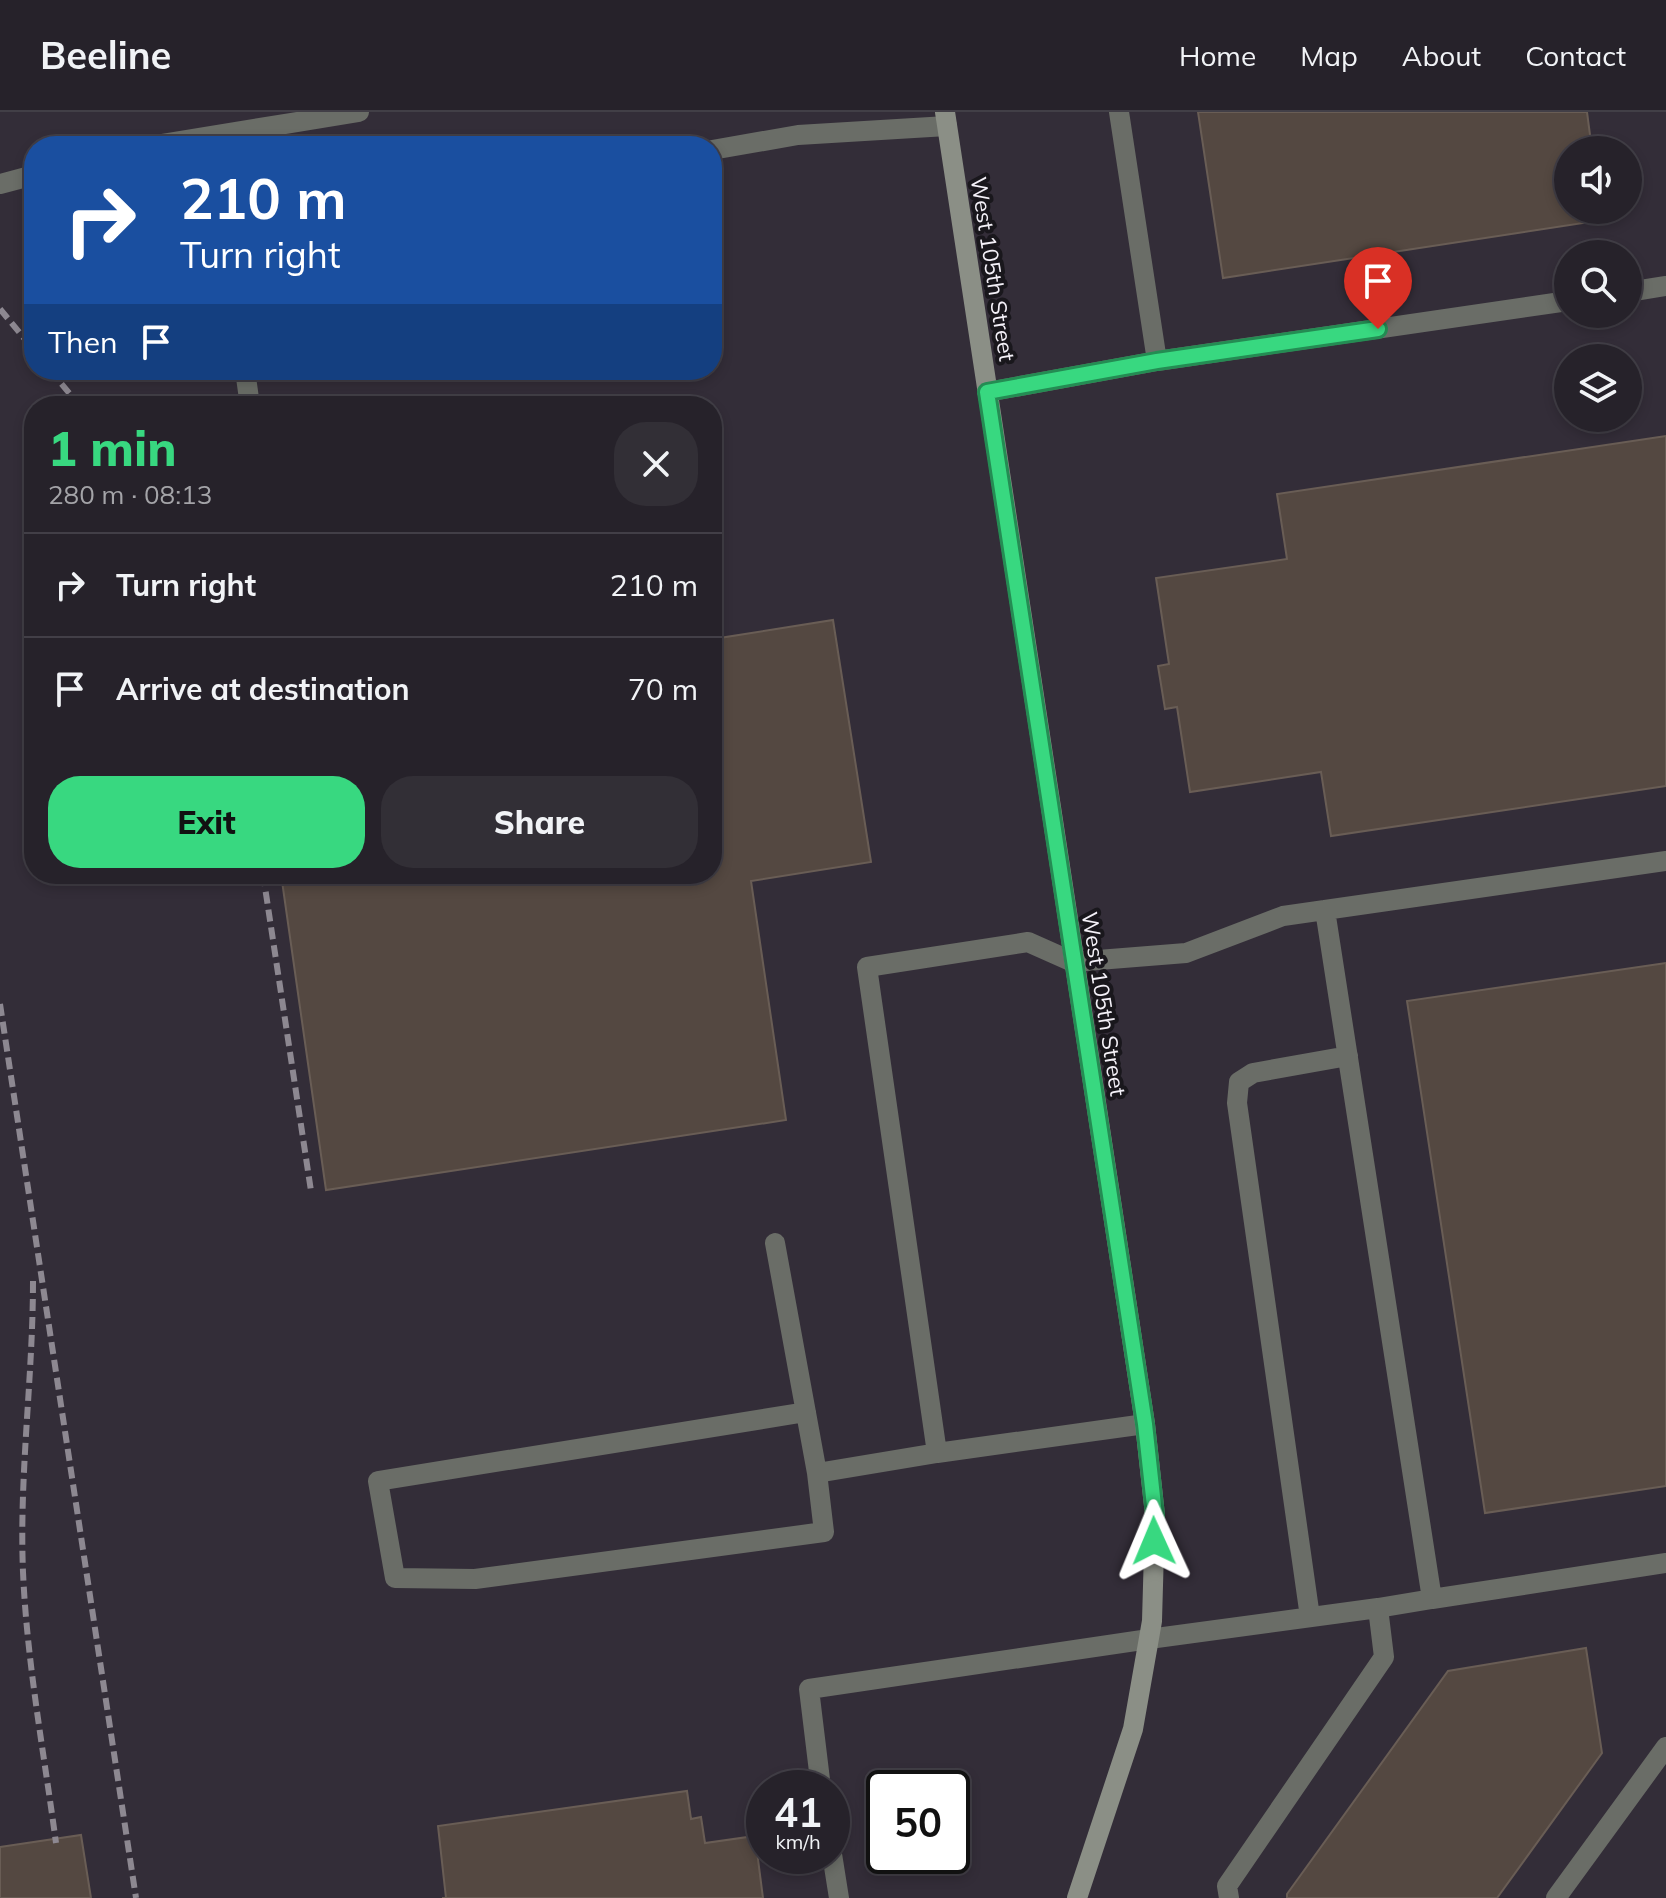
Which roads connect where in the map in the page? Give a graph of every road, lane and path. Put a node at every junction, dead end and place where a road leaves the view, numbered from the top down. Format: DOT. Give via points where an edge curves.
graph roads {
  1 [pos="359,112"];
  2 [pos="1119,112"];
  3 [pos="946,119"];
  4 [pos="211,136"];
  5 [pos="722,148"];
  6 [pos="24,178"];
  7 [pos="0,184"];
  8 [pos="1666,286"];
  9 [pos="1642,290"];
  10 [pos="1554,303"];
  11 [pos="1157,361"];
  12 [pos="987,392"];
  13 [pos="1666,861"];
  14 [pos="1325,910"];
  15 [pos="1073,962"];
  16 [pos="1348,1056"];
  17 [pos="775,1243"];
  18 [pos="806,1412"];
  19 [pos="1145,1424"];
  20 [pos="937,1453"];
  21 [pos="817,1473"];
  22 [pos="1666,1563"];
  23 [pos="1432,1599"];
  24 [pos="1378,1608"];
  25 [pos="1310,1617"];
  26 [pos="1149,1639"];
  27 [pos="1666,1747"];
  28 [pos="819,1770"];
  29 [pos="835,1874"];
  30 [pos="839,1898"];
  31 [pos="1077,1898"];
  32 [pos="1229,1898"];
  33 [pos="1556,1898"];
  1 -- 4 [label="lane"];
  2 -- 11 [label="lane"];
  3 -- 5 [label="lane"];
  3 -- 12 [label="main road, West 105th Street"];
  6 -- 7 [label="lane"];
  8 -- 9 [label="lane"];
  10 -- 11 [label="lane"];
  11 -- 12 [label="lane"];
  12 -- 15 [label="main road, West 105th Street"];
  13 -- 14 [label="lane"];
  14 -- 15 [label="lane" via="1283,916 1186,953"];
  14 -- 16 [label="lane"];
  15 -- 19 [label="main road, West 105th Street"];
  15 -- 20 [label="lane" via="1028,942 867,967"];
  16 -- 23 [label="lane"];
  16 -- 25 [label="lane" via="1253,1073 1239,1082 1237,1103"];
  17 -- 18 [label="lane"];
  18 -- 21 [label="lane"];
  18 -- 21 [label="lane" via="378,1481 395,1578 475,1579 824,1532"];
  19 -- 20 [label="lane"];
  19 -- 26 [label="main road, West 105th Street" via="1155,1515"];
  20 -- 21 [label="lane"];
  22 -- 23 [label="lane"];
  23 -- 24 [label="lane"];
  24 -- 25 [label="lane"];
  24 -- 32 [label="lane" via="1384,1657 1227,1886"];
  25 -- 26 [label="lane"];
  26 -- 28 [label="lane" via="809,1689"];
  26 -- 31 [label="main road, West 105th Street" via="1133,1729"];
  27 -- 33 [label="lane"];
  29 -- 30 [label="lane"];
}
